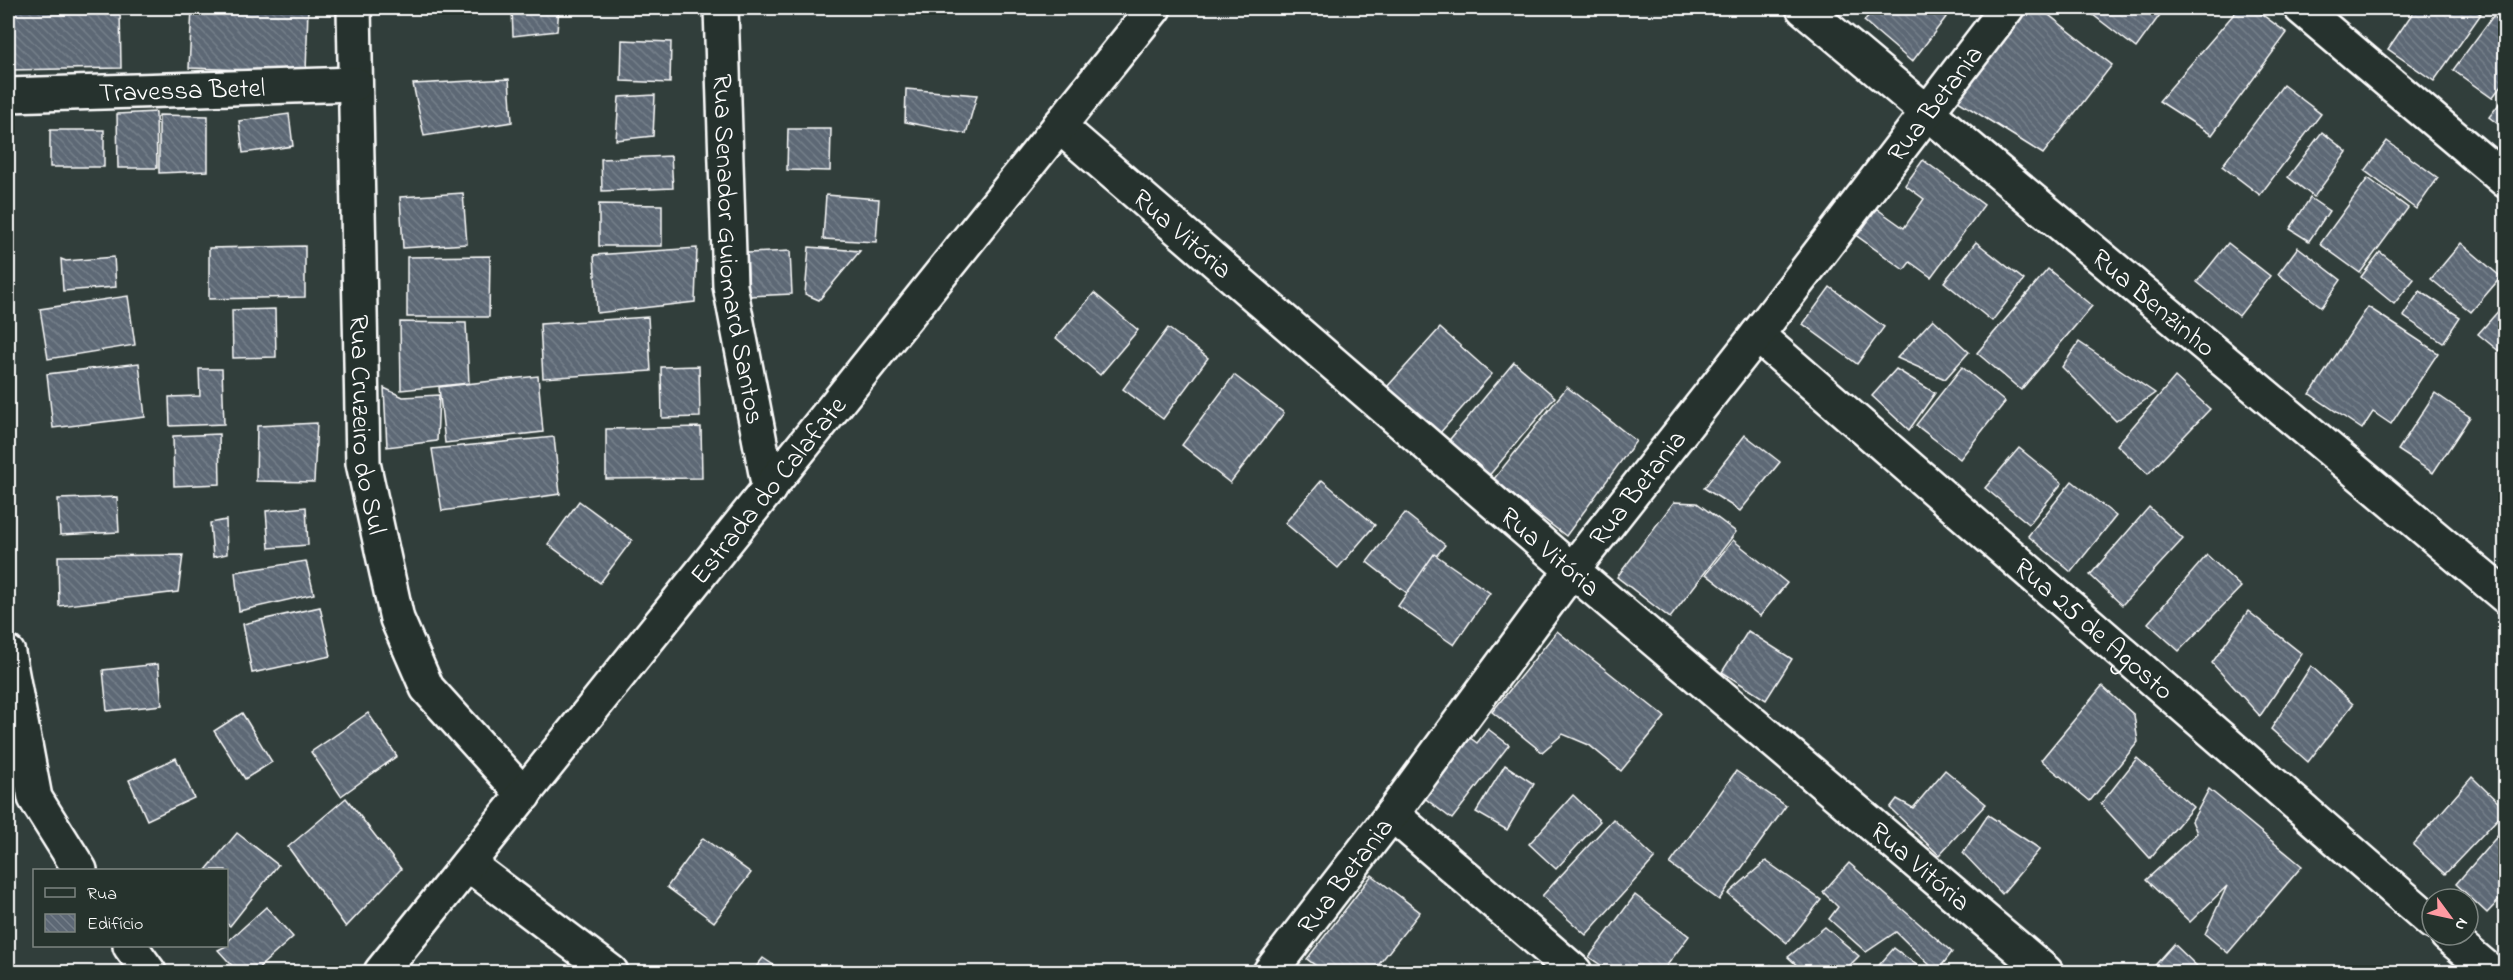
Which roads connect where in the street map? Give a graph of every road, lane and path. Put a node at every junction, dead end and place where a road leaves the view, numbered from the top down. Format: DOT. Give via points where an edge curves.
graph roads {
  1 [pos="354,8"];
  2 [pos="722,8"];
  3 [pos="1154,8"];
  4 [pos="1803,8"];
  5 [pos="2007,8"];
  6 [pos="2301,8"];
  7 [pos="356,84"];
  8 [pos="8,95"];
  9 [pos="1928,112"];
  10 [pos="1059,126"];
  11 [pos="2505,181"];
  12 [pos="1757,335"];
  13 [pos="769,489"];
  14 [pos="1572,570"];
  15 [pos="2505,597"];
  16 [pos="8,652"];
  17 [pos="524,795"];
  18 [pos="1392,814"];
  19 [pos="468,864"];
  20 [pos="79,869"];
  21 [pos="2420,912"];
  22 [pos="131,947"];
  23 [pos="2461,947"];
  24 [pos="149,972"];
  25 [pos="381,972"];
  26 [pos="612,972"];
  27 [pos="1270,972"];
  28 [pos="1575,972"];
  29 [pos="2046,972"];
  30 [pos="2491,972"];
  1 -- 7 [label="street, Rua Cruzeiro do Sul"];
  2 -- 13 [label="street, Rua Senador Guiomard Santos" via="730,286"];
  3 -- 10 [label="street, Estrada do Calafate"];
  4 -- 9 [label="street, Rua Benzinho"];
  5 -- 9 [label="street, Rua Betania"];
  6 -- 11 [label="street"];
  7 -- 8 [label="street, Travessa Betel"];
  7 -- 17 [label="street, Rua Cruzeiro do Sul" via="363,463 397,619 427,688"];
  9 -- 12 [label="street, Rua Betania"];
  9 -- 15 [label="street, Rua Benzinho"];
  10 -- 13 [label="street, Estrada do Calafate"];
  10 -- 14 [label="street, Rua Vitória"];
  12 -- 14 [label="street, Rua Betania"];
  12 -- 21 [label="street, Rua 25 de Agosto"];
  13 -- 17 [label="street, Estrada do Calafate"];
  14 -- 18 [label="street, Rua Betania"];
  14 -- 29 [label="street, Rua Vitória"];
  16 -- 20 [label="street" via="35,798"];
  17 -- 19 [label="street, Estrada do Calafate"];
  18 -- 27 [label="street, Rua Betania"];
  18 -- 28 [label="street"];
  19 -- 25 [label="street, Estrada do Calafate"];
  19 -- 26 [label="street"];
  22 -- 24 [label="street"];
  23 -- 30 [label="street"];
}
